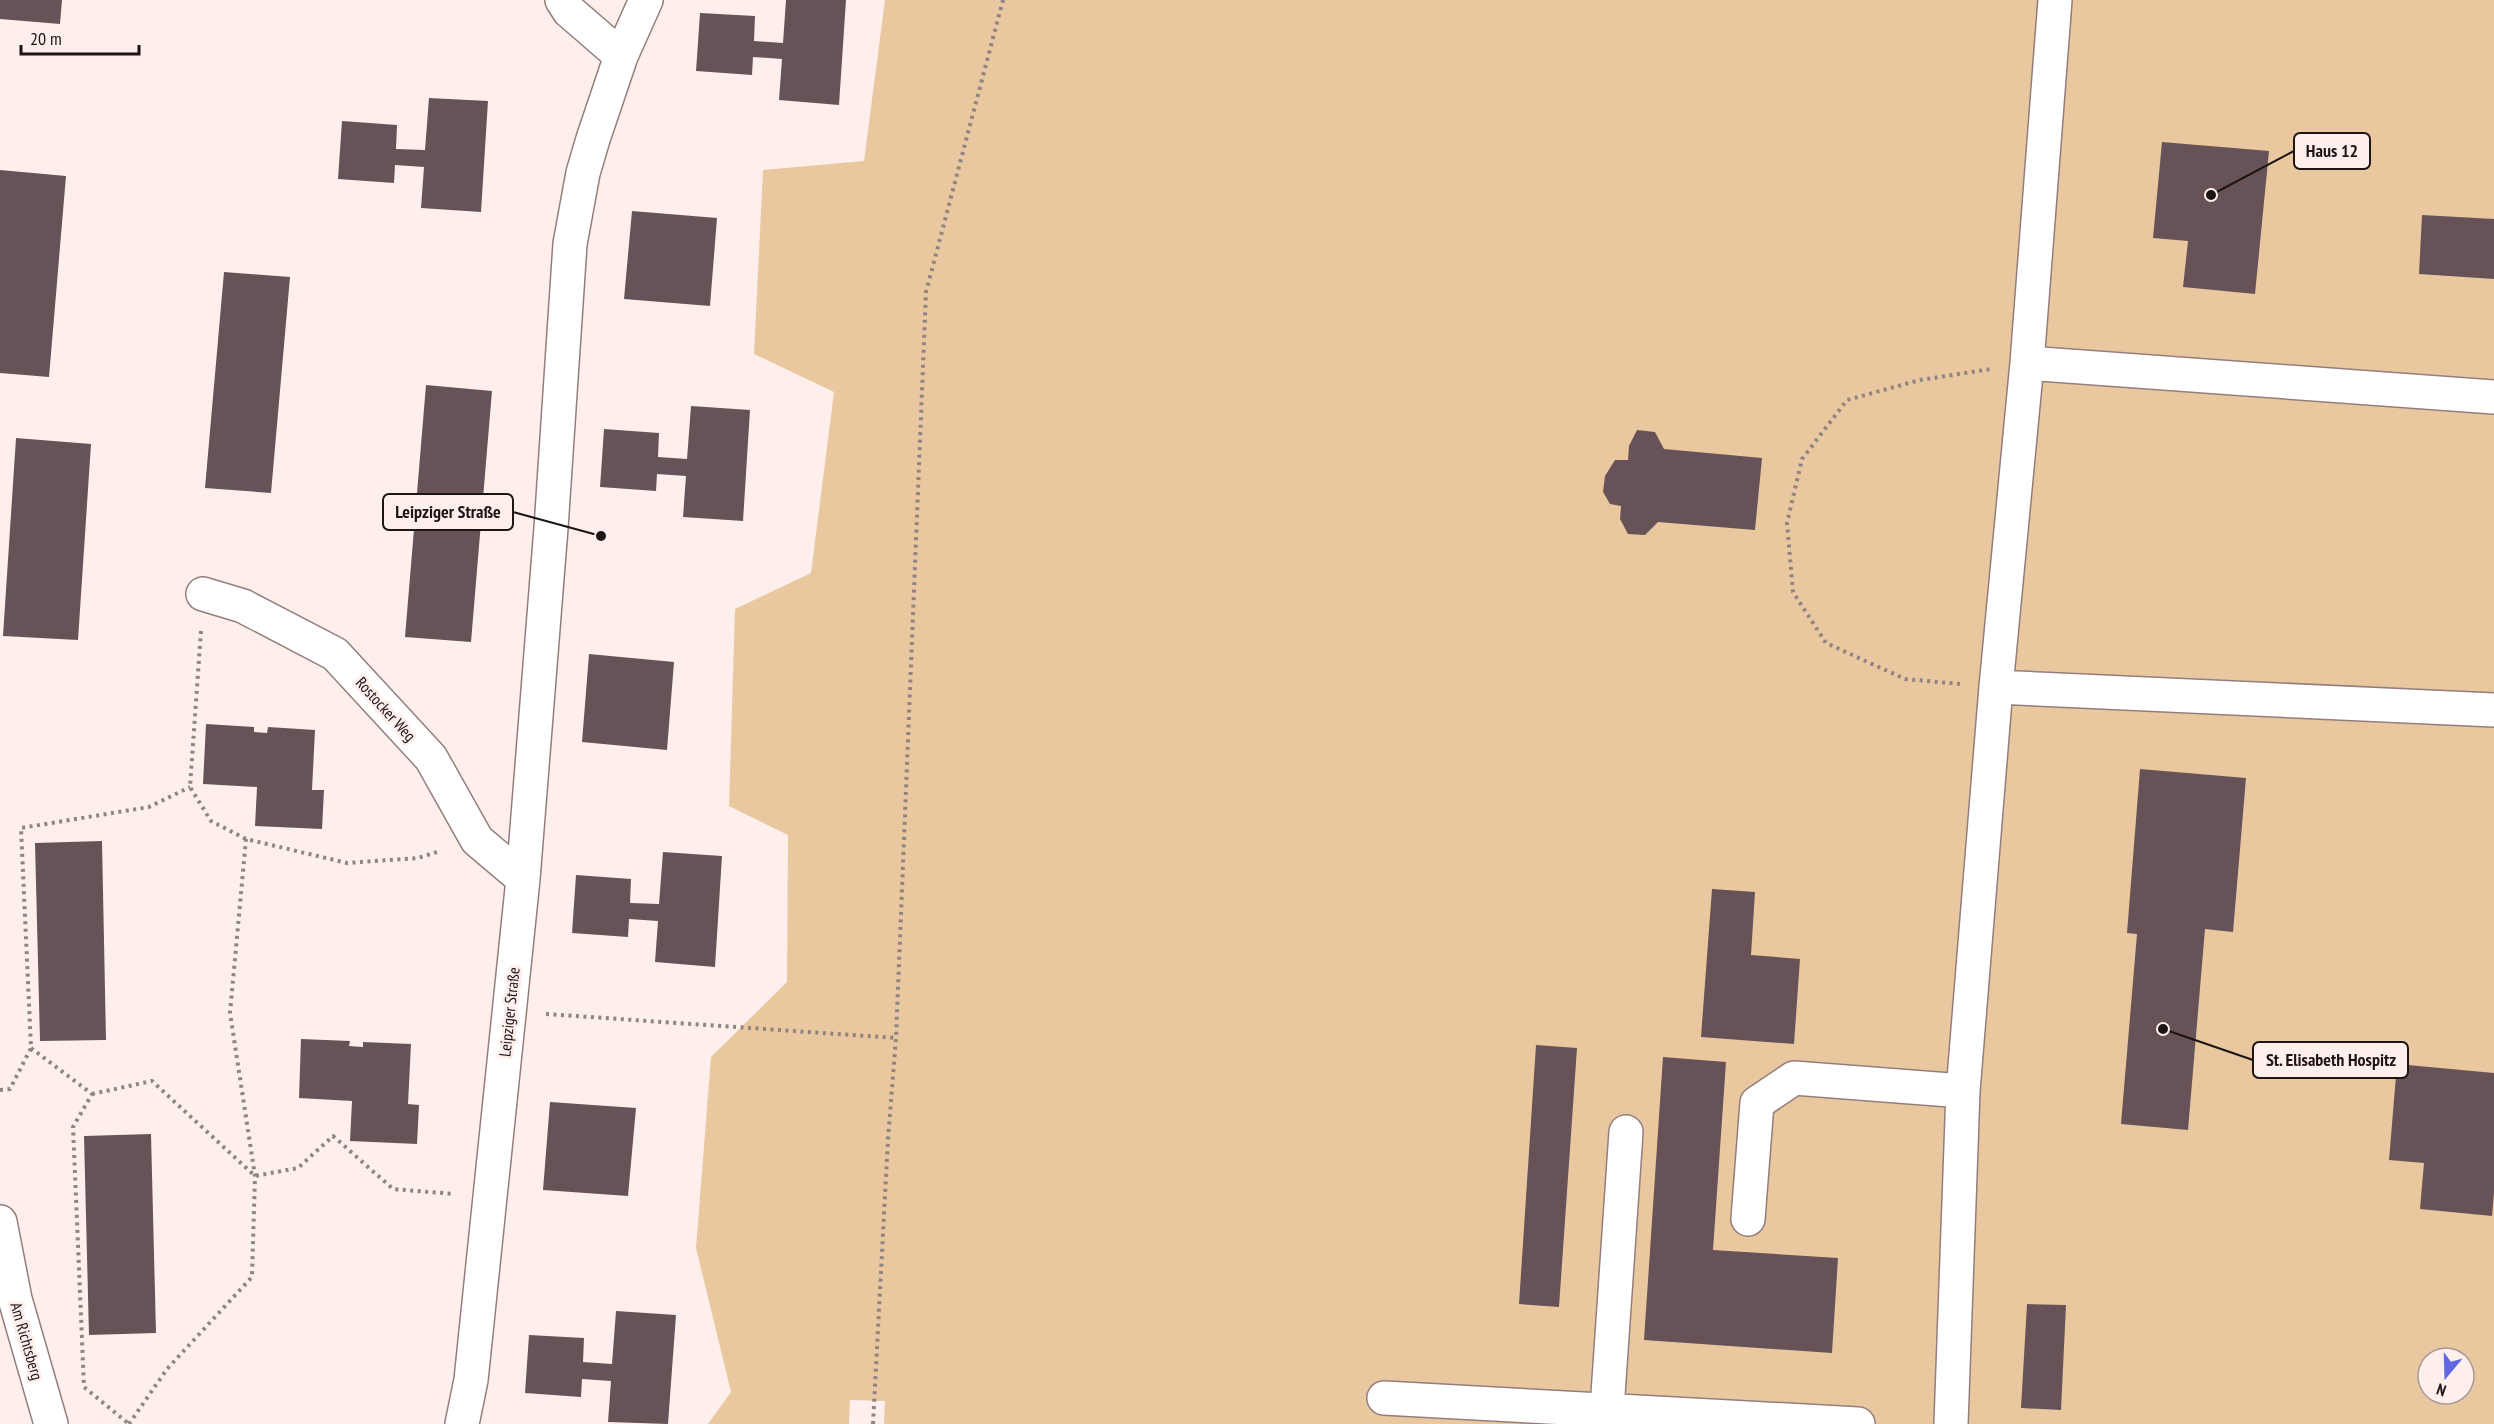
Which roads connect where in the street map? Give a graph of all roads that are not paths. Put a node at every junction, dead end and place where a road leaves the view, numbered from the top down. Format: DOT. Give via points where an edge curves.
graph roads {
  1 [pos="562,0"];
  2 [pos="646,0"];
  3 [pos="2055,0"];
  4 [pos="621,56"];
  5 [pos="2028,363"];
  6 [pos="2494,397"];
  7 [pos="203,594"];
  8 [pos="1996,687"];
  9 [pos="2494,710"];
  10 [pos="523,879"];
  11 [pos="1963,1091"];
  12 [pos="1626,1132"];
  13 [pos="1748,1219"];
  14 [pos="0,1222"];
  15 [pos="1384,1398"];
  16 [pos="1606,1409"];
  17 [pos="51,1424"];
  18 [pos="462,1424"];
  19 [pos="1858,1424"];
  20 [pos="1951,1424"];
  1 -- 4 [label="street"];
  2 -- 4 [label="street, Leipziger Straße"];
  3 -- 5 [label="street"];
  4 -- 10 [label="street, Leipziger Straße" via="583,173 570,244"];
  5 -- 6 [label="street"];
  5 -- 8 [label="street"];
  7 -- 10 [label="street, Rostocker Weg" via="243,606 335,654 431,758 477,840"];
  8 -- 9 [label="street"];
  8 -- 11 [label="street"];
  10 -- 18 [label="street, Leipziger Straße" via="471,1380"];
  11 -- 13 [label="street" via="1794,1078 1757,1103"];
  11 -- 20 [label="street"];
  12 -- 16 [label="street"];
  14 -- 17 [label="street, Am Richtsberg" via="15,1299"];
  15 -- 16 [label="street"];
  16 -- 19 [label="street"];
}
